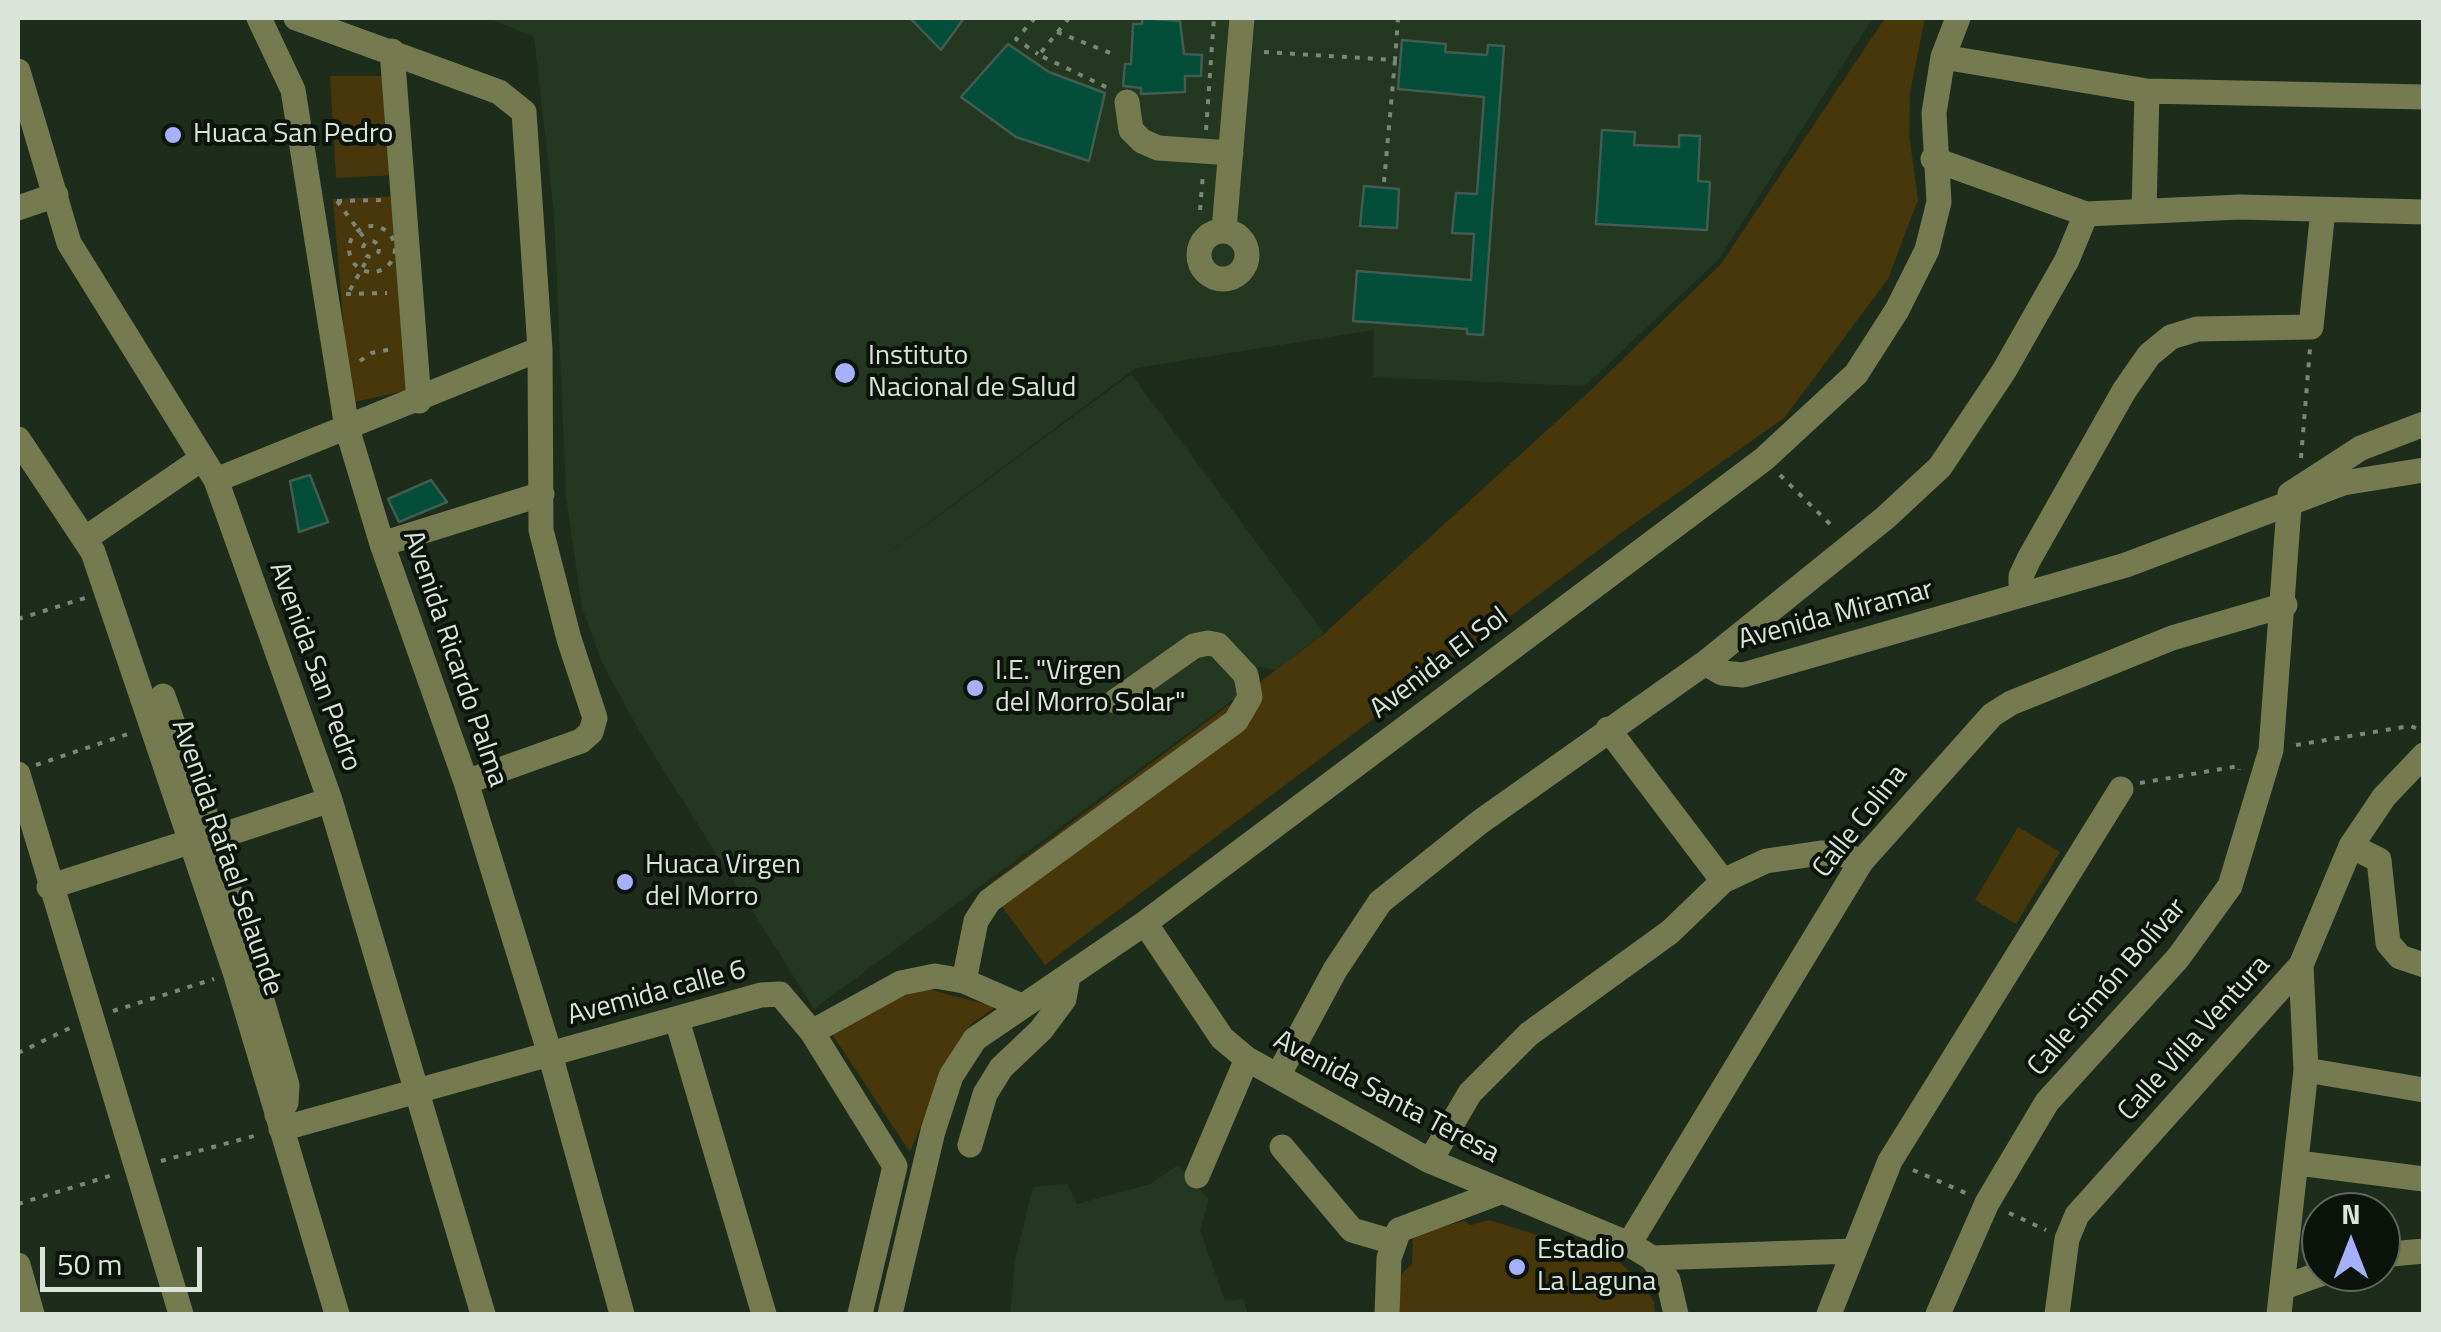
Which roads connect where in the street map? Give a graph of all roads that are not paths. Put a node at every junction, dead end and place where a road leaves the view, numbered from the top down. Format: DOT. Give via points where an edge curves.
graph roads {
  1 [pos="258,18"];
  2 [pos="296,18"];
  3 [pos="1242,18"];
  4 [pos="1958,18"];
  5 [pos="392,51"];
  6 [pos="1943,56"];
  7 [pos="18,71"];
  8 [pos="2148,91"];
  9 [pos="2424,97"];
  10 [pos="1127,102"];
  11 [pos="1231,153"];
  12 [pos="1933,159"];
  13 [pos="56,195"];
  14 [pos="18,208"];
  15 [pos="2323,210"];
  16 [pos="2144,212"];
  17 [pos="2424,212"];
  18 [pos="2086,214"];
  19 [pos="1224,230"];
  20 [pos="540,349"];
  21 [pos="420,400"];
  22 [pos="2424,424"];
  23 [pos="347,428"];
  24 [pos="18,438"];
  25 [pos="208,470"];
  26 [pos="2424,470"];
  27 [pos="542,494"];
  28 [pos="2294,494"];
  29 [pos="86,538"];
  30 [pos="382,544"];
  31 [pos="2021,594"];
  32 [pos="2285,606"];
  33 [pos="1705,662"];
  34 [pos="163,696"];
  35 [pos="1116,700"];
  36 [pos="1608,729"];
  37 [pos="2424,755"];
  38 [pos="27,769"];
  39 [pos="466,782"];
  40 [pos="2122,789"];
  41 [pos="330,800"];
  42 [pos="202,840"];
  43 [pos="2352,846"];
  44 [pos="1861,862"];
  45 [pos="1723,881"];
  46 [pos="49,887"];
  47 [pos="1145,922"];
  48 [pos="2424,965"];
  49 [pos="2301,966"];
  50 [pos="1068,976"];
  51 [pos="964,981"];
  52 [pos="1020,1005"];
  53 [pos="677,1020"];
  54 [pos="812,1032"];
  55 [pos="550,1054"];
  56 [pos="1247,1059"];
  57 [pos="2306,1070"];
  58 [pos="1279,1074"];
  59 [pos="420,1090"];
  60 [pos="2424,1090"];
  61 [pos="279,1122"];
  62 [pos="970,1145"];
  63 [pos="1282,1147"];
  64 [pos="1430,1162"];
  65 [pos="2298,1163"];
  66 [pos="1197,1176"];
  67 [pos="2424,1179"];
  68 [pos="1500,1192"];
  69 [pos="1393,1242"];
  70 [pos="1629,1244"];
  71 [pos="1852,1251"];
  72 [pos="1652,1258"];
  73 [pos="18,1265"];
  74 [pos="2301,1281"];
  75 [pos="2284,1287"];
  76 [pos="32,1314"];
  77 [pos="180,1314"];
  78 [pos="337,1314"];
  79 [pos="483,1314"];
  80 [pos="622,1314"];
  81 [pos="764,1314"];
  82 [pos="860,1314"];
  83 [pos="890,1314"];
  84 [pos="1387,1314"];
  85 [pos="1676,1314"];
  86 [pos="1829,1314"];
  87 [pos="1938,1314"];
  88 [pos="2057,1314"];
  89 [pos="2278,1314"];
  1 -- 23 [label="street, Avenida Ricardo Palma" via="293,90"];
  2 -- 5 [label="street"];
  3 -- 11 [label="street"];
  4 -- 6 [label="street, Avenida El Sol"];
  5 -- 20 [label="street" via="499,92 524,112"];
  5 -- 21 [label="street"];
  6 -- 8 [label="street"];
  6 -- 12 [label="street, Avenida El Sol"];
  7 -- 13 [label="street, Avenida San Pedro"];
  8 -- 9 [label="street"];
  8 -- 16 [label="street"];
  10 -- 11 [label="street" via="1131,130 1158,148"];
  11 -- 19 [label="street"];
  12 -- 18 [label="street"];
  12 -- 47 [label="street, Avenida El Sol" via="1938,202 1927,250 1856,374 1764,459"];
  13 -- 14 [label="street"];
  13 -- 25 [label="street, Avenida San Pedro" via="70,243"];
  15 -- 16 [label="street"];
  15 -- 17 [label="street"];
  15 -- 31 [label="street" via="2312,326 2198,329 2171,337 2149,356 2028,559"];
  16 -- 18 [label="street"];
  18 -- 33 [label="street" via="2004,370 1940,467"];
  20 -- 21 [label="street"];
  20 -- 27 [label="street"];
  21 -- 23 [label="street"];
  22 -- 28 [label="street, Avenida Miramar" via="2361,448"];
  23 -- 25 [label="street"];
  23 -- 30 [label="street, Avenida Ricardo Palma"];
  24 -- 29 [label="street, Avenida Rafael Selaunde"];
  25 -- 29 [label="street"];
  25 -- 41 [label="street, Avenida San Pedro"];
  26 -- 28 [label="street"];
  27 -- 30 [label="street"];
  27 -- 39 [label="street" via="550,573 594,718 592,732"];
  28 -- 31 [label="street, Avenida Miramar" via="2126,565"];
  28 -- 32 [label="street, Calle Simón Bolívar"];
  29 -- 42 [label="street, Avenida Rafael Selaunde" via="150,726"];
  30 -- 39 [label="street, Avenida Ricardo Palma"];
  31 -- 33 [label="street, Avenida Miramar" via="1743,676"];
  32 -- 44 [label="street, Calle Colina" via="2172,638 2011,703 1951,757"];
  32 -- 87 [label="street, Calle Simón Bolívar" via="2270,750 2230,886 2178,958 2047,1102 1987,1202"];
  33 -- 36 [label="street, Avenida Miramar"];
  34 -- 42 [label="street"];
  35 -- 51 [label="street" via="1208,643 1246,675 1250,697 1236,720 989,902 976,922"];
  36 -- 45 [label="street"];
  36 -- 58 [label="street, Avenida Miramar" via="1380,902 1334,970"];
  37 -- 43 [label="street, Calle Villa Ventura"];
  38 -- 46 [label="street"];
  39 -- 55 [label="street, Avenida Ricardo Palma"];
  40 -- 71 [label="street" via="1890,1161"];
  41 -- 42 [label="street"];
  41 -- 59 [label="street, Avenida San Pedro"];
  42 -- 46 [label="street"];
  42 -- 61 [label="street, Avenida Rafael Selaunde"];
  42 -- 61 [label="street" via="287,1085"];
  43 -- 48 [label="street" via="2379,860 2388,943 2400,957"];
  43 -- 49 [label="street, Calle Villa Ventura"];
  44 -- 45 [label="street" via="1821,853 1766,861"];
  44 -- 70 [label="street, Calle Colina"];
  45 -- 64 [label="street" via="1670,932 1529,1034 1470,1094"];
  46 -- 77 [label="street"];
  47 -- 50 [label="street, Avenida El Sol"];
  47 -- 56 [label="street, Avenida Santa Teresa" via="1222,1038"];
  49 -- 57 [label="street"];
  49 -- 88 [label="street, Calle Villa Ventura" via="2078,1215 2067,1239"];
  50 -- 52 [label="street, Avenida El Sol"];
  50 -- 62 [label="street" via="1064,1000 985,1094"];
  51 -- 52 [label="street"];
  51 -- 54 [label="street" via="935,976 901,983"];
  52 -- 83 [label="street, Avenida El Sol" via="975,1039 951,1076"];
  53 -- 54 [label="street, Avemida calle 6" via="780,994"];
  53 -- 55 [label="street, Avemida calle 6"];
  53 -- 81 [label="street"];
  54 -- 82 [label="street" via="895,1166"];
  55 -- 59 [label="street, Avemida calle 6"];
  55 -- 80 [label="street, Avenida Ricardo Palma"];
  56 -- 58 [label="street, Avenida Santa Teresa"];
  56 -- 66 [label="street"];
  57 -- 60 [label="street"];
  57 -- 65 [label="street"];
  58 -- 64 [label="street, Avenida Santa Teresa"];
  59 -- 61 [label="street, Avemida calle 6"];
  59 -- 79 [label="street, Avenida San Pedro"];
  61 -- 78 [label="street, Avenida Rafael Selaunde"];
  63 -- 69 [label="street" via="1352,1230"];
  64 -- 68 [label="street, Avenida Santa Teresa"];
  65 -- 67 [label="street"];
  65 -- 75 [label="street"];
  68 -- 69 [label="street" via="1399,1230"];
  68 -- 70 [label="street, Avenida Santa Teresa"];
  69 -- 84 [label="street"];
  70 -- 72 [label="street, Avenida Santa Teresa"];
  71 -- 72 [label="street"];
  71 -- 86 [label="street"];
  72 -- 85 [label="street" via="1668,1280"];
  73 -- 76 [label="street"];
  74 -- 75 [label="street"];
  75 -- 89 [label="street"];
}
